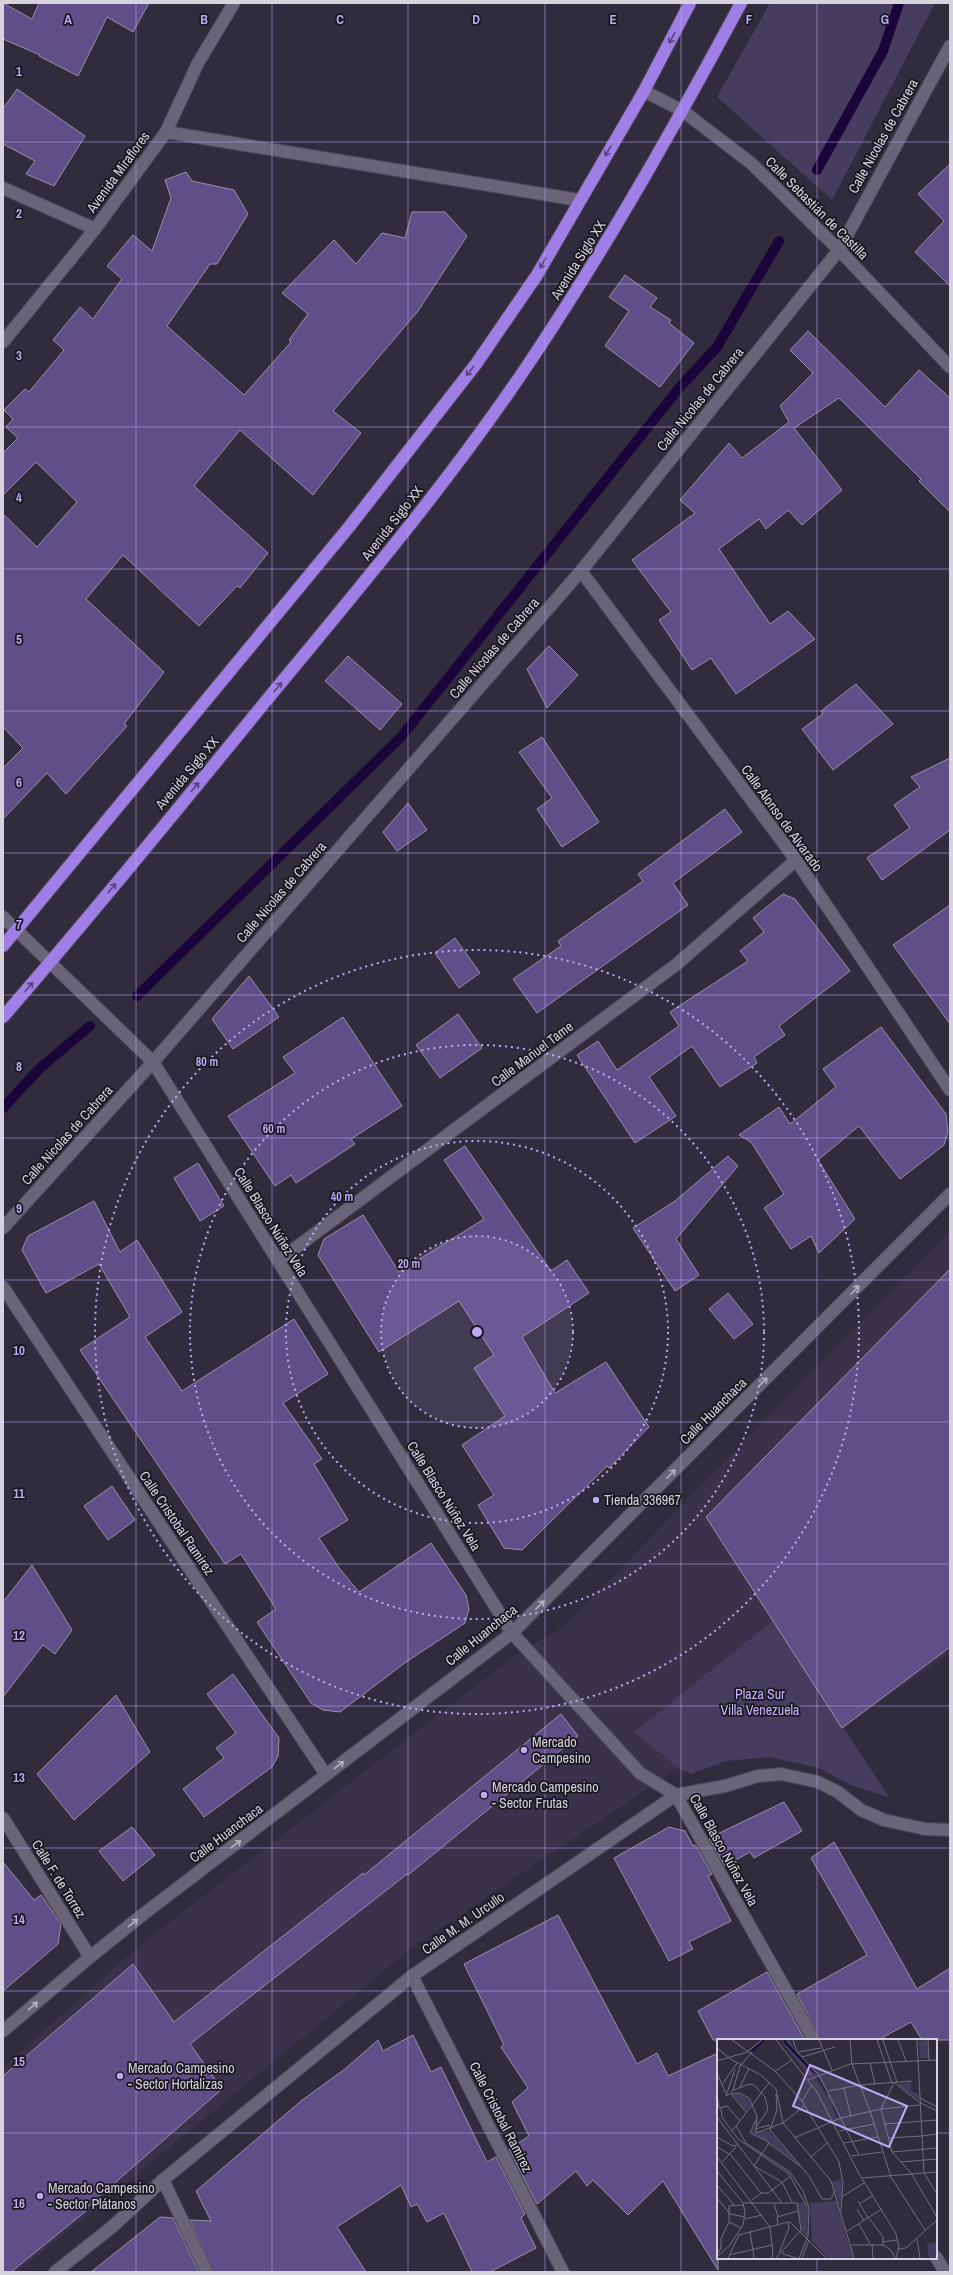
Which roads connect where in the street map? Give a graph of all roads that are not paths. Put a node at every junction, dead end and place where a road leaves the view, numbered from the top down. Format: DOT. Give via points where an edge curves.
graph roads {
  1 [pos="234,3"];
  2 [pos="690,3"];
  3 [pos="741,3"];
  4 [pos="950,46"];
  5 [pos="644,91"];
  6 [pos="683,111"];
  7 [pos="166,132"];
  8 [pos="3,188"];
  9 [pos="579,200"];
  10 [pos="95,229"];
  11 [pos="839,250"];
  12 [pos="3,342"];
  13 [pos="950,367"];
  14 [pos="581,571"];
  15 [pos="796,860"];
  16 [pos="3,917"];
  17 [pos="16,931"];
  18 [pos="3,946"];
  19 [pos="51,962"];
  20 [pos="3,1017"];
  21 [pos="153,1062"];
  22 [pos="950,1090"];
  23 [pos="950,1194"];
  24 [pos="3,1228"];
  25 [pos="278,1261"];
  26 [pos="3,1287"];
  27 [pos="512,1633"];
  28 [pos="326,1775"];
  29 [pos="676,1795"];
  30 [pos="3,1818"];
  31 [pos="950,1830"];
  32 [pos="90,1957"];
  33 [pos="412,1976"];
  34 [pos="3,2031"];
  35 [pos="813,2039"];
  36 [pos="163,2180"];
  37 [pos="937,2259"];
  38 [pos="55,2272"];
  39 [pos="207,2272"];
  40 [pos="563,2272"];
  41 [pos="945,2272"];
  1 -- 7 [label="street, Avenida Miraflores" via="198,63"];
  2 -- 5 [label="highway, Avenida Siglo XX, one-way"];
  3 -- 6 [label="highway, Avenida Siglo XX"];
  4 -- 11 [label="street, Calle Nicolas de Cabrera"];
  5 -- 6 [label="street, Calle Sebastián de Castilla"];
  5 -- 9 [label="highway, Avenida Siglo XX, one-way"];
  6 -- 11 [label="street, Calle Sebastián de Castilla" via="752,164"];
  19 -- 6 [label="highway, Avenida Siglo XX, one-way" via="360,587 460,460 532,360 580,285 618,225"];
  7 -- 9 [label="street"];
  7 -- 10 [label="street, Avenida Miraflores"];
  8 -- 10 [label="street"];
  9 -- 17 [label="highway, Avenida Siglo XX, one-way" via="537,275 461,383 349,527"];
  10 -- 12 [label="street, Avenida Miraflores"];
  11 -- 13 [label="street, Calle Sebastián de Castilla"];
  11 -- 14 [label="street, Calle Nicolas de Cabrera"];
  14 -- 15 [label="street, Calle Alonso de Alvarado"];
  14 -- 21 [label="street, Calle Nicolas de Cabrera"];
  15 -- 22 [label="street, Calle Alonso de Alvarado"];
  15 -- 25 [label="street, Calle Manuel Tame" via="677,964"];
  16 -- 17 [label="street, Calle Blasco Núñez Vela"];
  17 -- 18 [label="highway, Avenida Siglo XX"];
  17 -- 19 [label="street, Calle Blasco Núñez Vela"];
  20 -- 19 [label="highway, Avenida Siglo XX, one-way"];
  19 -- 21 [label="street, Calle Blasco Núñez Vela"];
  21 -- 24 [label="street, Calle Nicolas de Cabrera"];
  21 -- 25 [label="street, Calle Blasco Núñez Vela"];
  27 -- 23 [label="street, Calle Huanchaca, one-way"];
  25 -- 27 [label="street, Calle Blasco Núñez Vela"];
  26 -- 28 [label="street, Calle Cristobal Ramirez"];
  28 -- 27 [label="street, Calle Huanchaca, one-way"];
  27 -- 29 [label="street, Calle Blasco Núñez Vela" via="640,1773"];
  32 -- 28 [label="street, Calle Huanchaca, one-way"];
  29 -- 31 [label="street, Calle M. M. Urcullo" via="725,1786 758,1776 781,1774 818,1782 838,1792 861,1810 884,1820"];
  29 -- 33 [label="street, Calle M. M. Urcullo"];
  29 -- 35 [label="street, Calle Blasco Núñez Vela"];
  30 -- 32 [label="street, Calle F. de Torrez"];
  34 -- 32 [label="street, Calle Huanchaca, one-way"];
  33 -- 36 [label="street, Calle M. M. Urcullo"];
  33 -- 40 [label="street, Calle Cristobal Ramirez"];
  36 -- 38 [label="street, Calle M. M. Urcullo" via="112,2227"];
  36 -- 39 [label="street"];
  37 -- 41 [label="street"];
}
